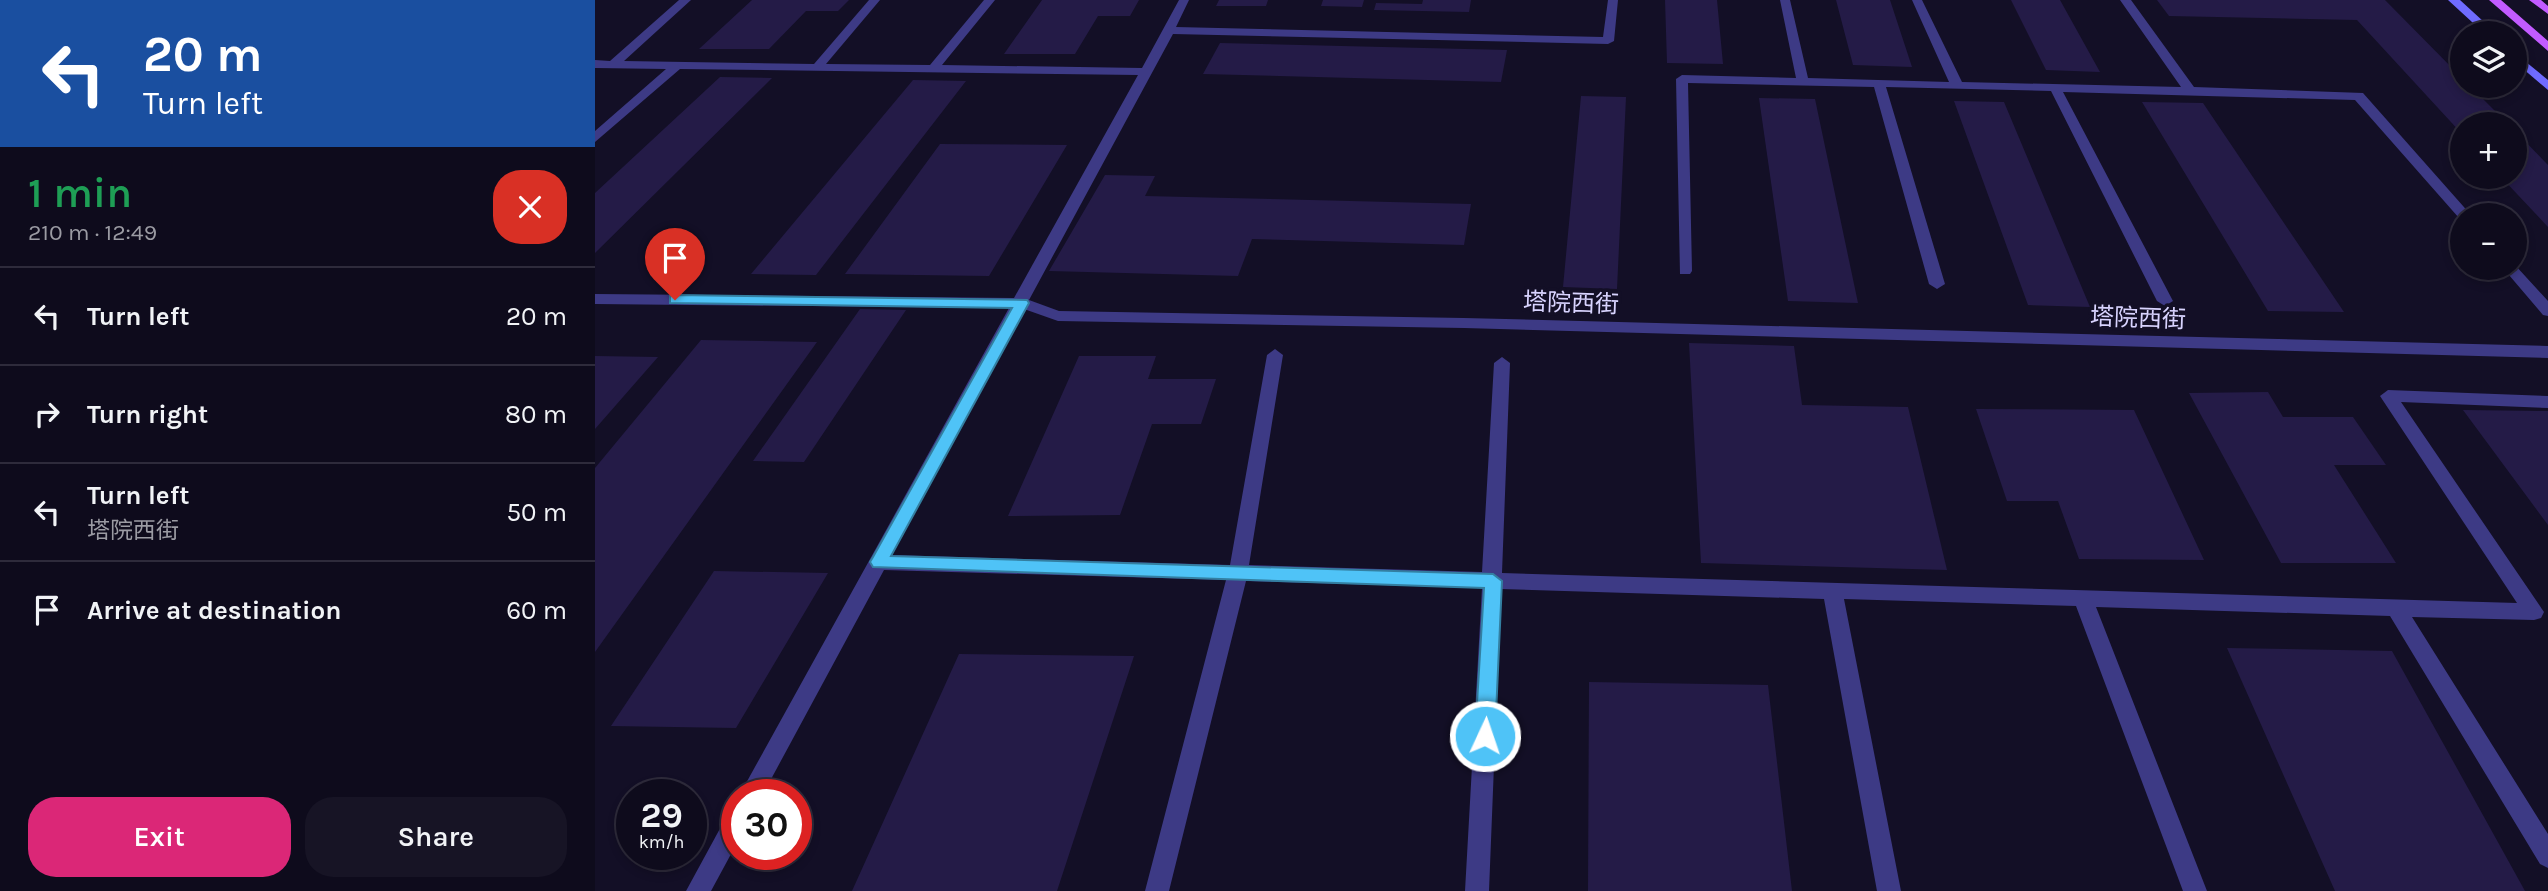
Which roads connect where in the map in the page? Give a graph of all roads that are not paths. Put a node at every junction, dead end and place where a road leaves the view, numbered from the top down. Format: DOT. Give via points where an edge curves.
graph roads {
  1 [pos="686,0"];
  2 [pos="874,0"];
  3 [pos="990,0"];
  4 [pos="1184,0"];
  5 [pos="1613,0"];
  6 [pos="1785,0"];
  7 [pos="1917,0"];
  8 [pos="2125,0"];
  9 [pos="2453,0"];
  10 [pos="2494,0"];
  11 [pos="2534,0"];
  12 [pos="2548,11"];
  13 [pos="2477,21"];
  14 [pos="1169,30"];
  15 [pos="2548,47"];
  16 [pos="595,64"];
  17 [pos="612,65"];
  18 [pos="677,65"];
  19 [pos="817,67"];
  20 [pos="2527,67"];
  21 [pos="933,69"];
  22 [pos="1147,72"];
  23 [pos="1803,82"];
  24 [pos="1879,83"];
  25 [pos="1957,85"];
  26 [pos="2548,86"];
  27 [pos="2055,88"];
  28 [pos="2190,91"];
  29 [pos="595,138"];
  30 [pos="2453,203"];
  31 [pos="1685,271"];
  32 [pos="2521,280"];
  33 [pos="1937,284"];
  34 [pos="595,299"];
  35 [pos="2165,301"];
  36 [pos="1022,303"];
  37 [pos="2548,311"];
  38 [pos="2548,352"];
  39 [pos="1275,355"];
  40 [pos="1502,363"];
  41 [pos="2548,402"];
  42 [pos="879,562"];
  43 [pos="1238,573"];
  44 [pos="1493,581"];
  45 [pos="1833,592"];
  46 [pos="2083,599"];
  47 [pos="2396,608"];
  48 [pos="759,779"];
  49 [pos="721,849"];
  50 [pos="2548,856"];
  51 [pos="698,891"];
  52 [pos="1157,891"];
  53 [pos="1477,891"];
  54 [pos="1889,891"];
  55 [pos="2195,891"];
  1 -- 17 [label="street"];
  2 -- 19 [label="street"];
  3 -- 21 [label="street"];
  4 -- 14 [label="street"];
  5 -- 14 [label="street" via="1608,41"];
  6 -- 23 [label="street"];
  7 -- 25 [label="street"];
  8 -- 28 [label="street"];
  9 -- 13 [label="street"];
  10 -- 15 [label="main road"];
  11 -- 12 [label="main road"];
  14 -- 22 [label="street"];
  16 -- 17 [label="street"];
  17 -- 18 [label="street"];
  18 -- 19 [label="street"];
  18 -- 29 [label="street"];
  19 -- 21 [label="street"];
  20 -- 26 [label="street"];
  21 -- 22 [label="street"];
  22 -- 36 [label="street"];
  23 -- 24 [label="street"];
  23 -- 31 [label="street" via="1682,79"];
  24 -- 25 [label="street"];
  24 -- 33 [label="street"];
  25 -- 27 [label="street"];
  27 -- 28 [label="street"];
  27 -- 35 [label="street"];
  28 -- 30 [label="street" via="2359,96"];
  32 -- 37 [label="street"];
  34 -- 36 [label="street, 塔院西街"];
  36 -- 38 [label="street, 塔院西街" via="1058,316"];
  36 -- 42 [label="street"];
  39 -- 43 [label="street"];
  40 -- 44 [label="street"];
  41 -- 47 [label="street" via="2388,396 2534,612"];
  42 -- 43 [label="street"];
  42 -- 48 [label="street"];
  43 -- 44 [label="street"];
  43 -- 52 [label="street"];
  44 -- 45 [label="street"];
  44 -- 53 [label="street"];
  45 -- 46 [label="street"];
  45 -- 54 [label="street"];
  46 -- 47 [label="street"];
  46 -- 55 [label="street"];
  47 -- 50 [label="street"];
  49 -- 51 [label="street"];
}
